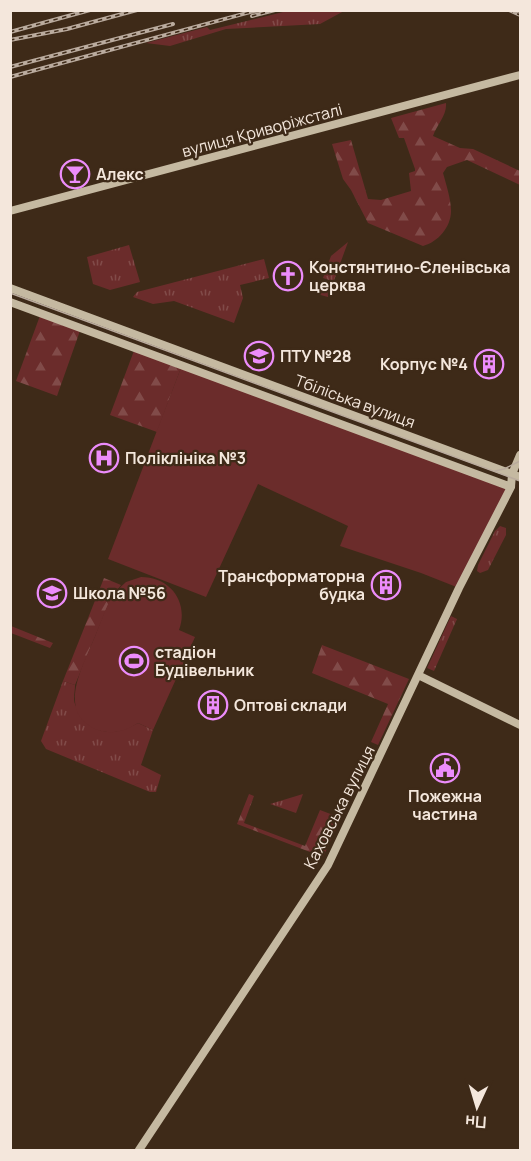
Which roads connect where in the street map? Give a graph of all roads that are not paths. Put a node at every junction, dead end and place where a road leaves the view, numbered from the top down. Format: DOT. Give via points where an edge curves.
graph roads {
  1 [pos="520,75"];
  2 [pos="10,211"];
  3 [pos="10,288"];
  4 [pos="10,302"];
  5 [pos="520,455"];
  6 [pos="512,474"];
  7 [pos="520,479"];
  8 [pos="511,487"];
  9 [pos="418,675"];
  10 [pos="520,725"];
  11 [pos="139,1150"];
  1 -- 2 [label="main road, вулиця Криворіжсталі"];
  3 -- 6 [label="main road, Тбіліська вулиця"];
  4 -- 8 [label="main road, Тбіліська вулиця"];
  5 -- 6 [label="main road"];
  6 -- 7 [label="main road, Тбіліська вулиця"];
  6 -- 8 [label="main road"];
  7 -- 8 [label="main road"];
  8 -- 9 [label="main road, Каховська вулиця"];
  9 -- 10 [label="main road"];
  9 -- 11 [label="main road, Каховська вулиця" via="328,865"];
}
